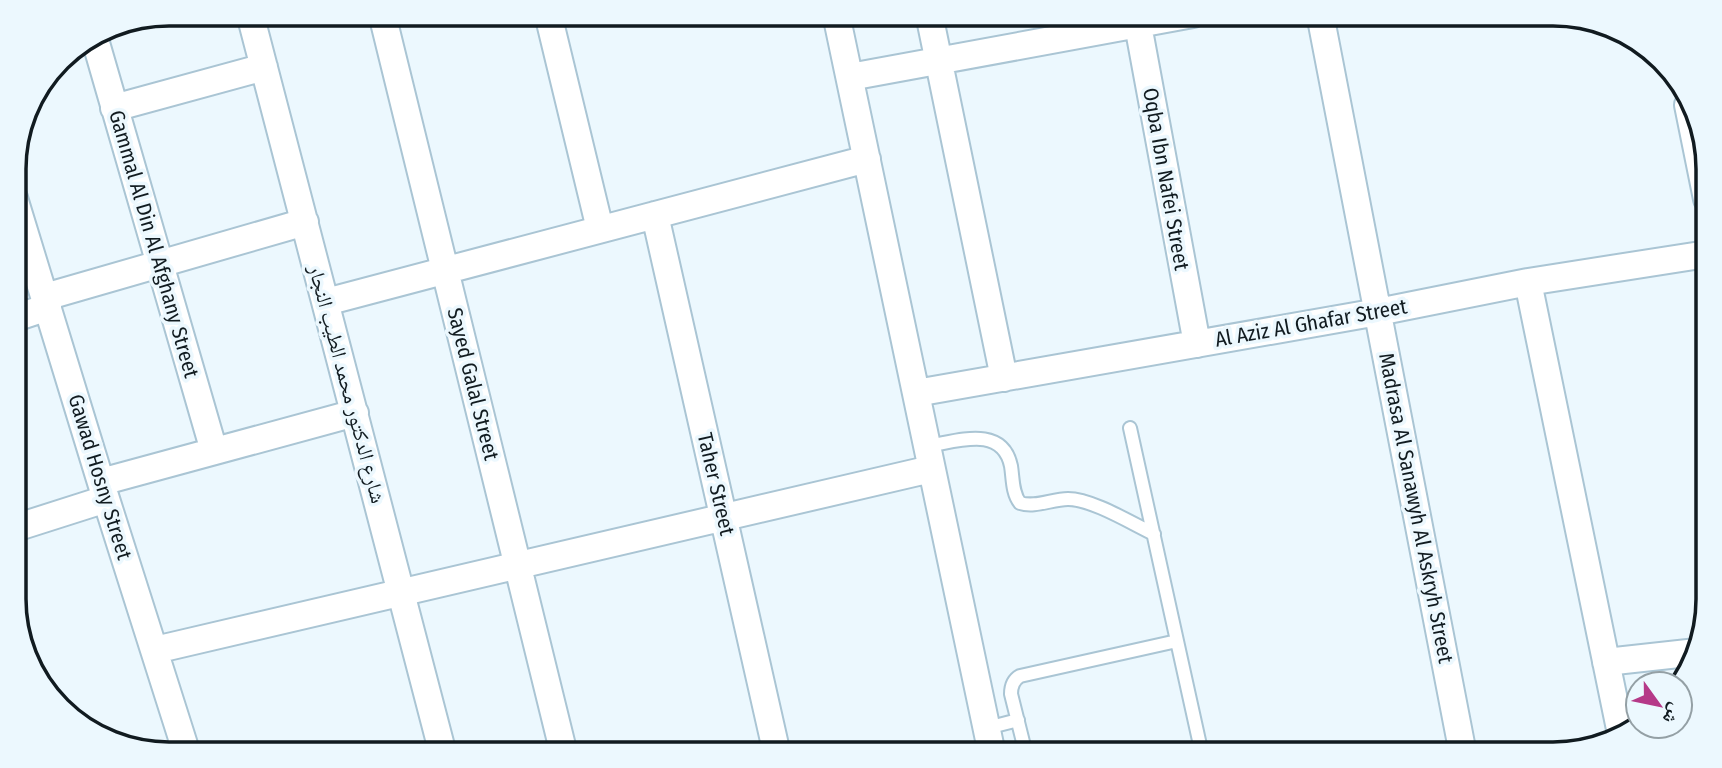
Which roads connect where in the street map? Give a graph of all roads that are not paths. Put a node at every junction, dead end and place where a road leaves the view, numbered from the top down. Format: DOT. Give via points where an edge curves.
graph roads {
  1 [pos="253,26"];
  2 [pos="385,26"];
  3 [pos="551,26"];
  4 [pos="839,26"];
  5 [pos="932,26"];
  6 [pos="1103,26"];
  7 [pos="1138,26"];
  8 [pos="1322,26"];
  9 [pos="97,46"];
  10 [pos="939,60"];
  11 [pos="264,66"];
  12 [pos="850,76"];
  13 [pos="114,108"];
  14 [pos="867,159"];
  15 [pos="655,215"];
  16 [pos="304,222"];
  17 [pos="600,229"];
  18 [pos="27,238"];
  19 [pos="1696,256"];
  20 [pos="160,264"];
  21 [pos="445,270"];
  22 [pos="1528,282"];
  23 [pos="46,302"];
  24 [pos="326,302"];
  25 [pos="27,312"];
  26 [pos="1378,312"];
  27 [pos="1197,344"];
  28 [pos="1004,378"];
  29 [pos="915,394"];
  30 [pos="355,413"];
  31 [pos="1130,428"];
  32 [pos="214,451"];
  33 [pos="929,458"];
  34 [pos="104,490"];
  35 [pos="724,517"];
  36 [pos="26,523"];
  37 [pos="1154,534"];
  38 [pos="518,565"];
  39 [pos="401,592"];
  40 [pos="1177,641"];
  41 [pos="155,650"];
  42 [pos="1685,653"];
  43 [pos="1606,662"];
  44 [pos="1018,720"];
  45 [pos="1619,725"];
  46 [pos="987,727"];
  47 [pos="990,741"];
  48 [pos="1023,741"];
  49 [pos="1199,741"];
  50 [pos="1461,741"];
  51 [pos="183,742"];
  52 [pos="440,742"];
  53 [pos="561,742"];
  54 [pos="774,742"];
  1 -- 11 [label="street, شارع الدكتور محمد الطيب النجار"];
  2 -- 21 [label="street, Sayed Galal Street"];
  3 -- 17 [label="street"];
  4 -- 12 [label="street"];
  5 -- 10 [label="street"];
  6 -- 10 [label="street"];
  7 -- 27 [label="street, Oqba Ibn Nafei Street"];
  8 -- 26 [label="street, Madrasa Al Sanawyh Al Askryh Street"];
  9 -- 13 [label="street, Gammal Al Din Al Afghany Street"];
  10 -- 12 [label="street"];
  10 -- 28 [label="street"];
  11 -- 13 [label="street"];
  11 -- 16 [label="street, شارع الدكتور محمد الطيب النجار"];
  12 -- 14 [label="street"];
  13 -- 20 [label="street, Gammal Al Din Al Afghany Street"];
  14 -- 15 [label="street"];
  14 -- 29 [label="street"];
  15 -- 17 [label="street"];
  15 -- 35 [label="street, Taher Street"];
  16 -- 20 [label="street"];
  16 -- 24 [label="street, شارع الدكتور محمد الطيب النجار"];
  17 -- 21 [label="street"];
  18 -- 23 [label="street, Gawad Hosny Street"];
  19 -- 22 [label="street, Al Aziz Al Ghafar Street"];
  20 -- 23 [label="street"];
  20 -- 32 [label="street, Gammal Al Din Al Afghany Street"];
  21 -- 24 [label="street"];
  21 -- 38 [label="street, Sayed Galal Street"];
  22 -- 26 [label="street, Al Aziz Al Ghafar Street"];
  22 -- 43 [label="street"];
  23 -- 25 [label="street"];
  23 -- 34 [label="street, Gawad Hosny Street"];
  24 -- 30 [label="street, شارع الدكتور محمد الطيب النجار"];
  26 -- 27 [label="street, Al Aziz Al Ghafar Street"];
  26 -- 50 [label="street, Madrasa Al Sanawyh Al Askryh Street"];
  27 -- 28 [label="street, Al Aziz Al Ghafar Street"];
  28 -- 29 [label="street, Al Aziz Al Ghafar Street"];
  29 -- 33 [label="street"];
  30 -- 32 [label="street"];
  30 -- 39 [label="street, شارع الدكتور محمد الطيب النجار"];
  31 -- 37 [label="lane"];
  32 -- 34 [label="street"];
  33 -- 35 [label="street"];
  33 -- 37 [label="lane" via="977,438 992,441 1008,457 1020,503 1079,501"];
  33 -- 46 [label="street"];
  34 -- 36 [label="street"];
  34 -- 41 [label="street, Gawad Hosny Street"];
  35 -- 38 [label="street"];
  35 -- 54 [label="street, Taher Street"];
  37 -- 40 [label="lane"];
  38 -- 39 [label="street"];
  38 -- 53 [label="street, Sayed Galal Street"];
  39 -- 41 [label="street"];
  39 -- 52 [label="street, شارع الدكتور محمد الطيب النجار"];
  40 -- 44 [label="lane" via="1020,676 1011,689"];
  40 -- 49 [label="lane"];
  41 -- 51 [label="street, Gawad Hosny Street"];
  42 -- 43 [label="street"];
  43 -- 45 [label="street"];
  44 -- 46 [label="lane"];
  44 -- 48 [label="lane"];
  46 -- 47 [label="street"];
}
